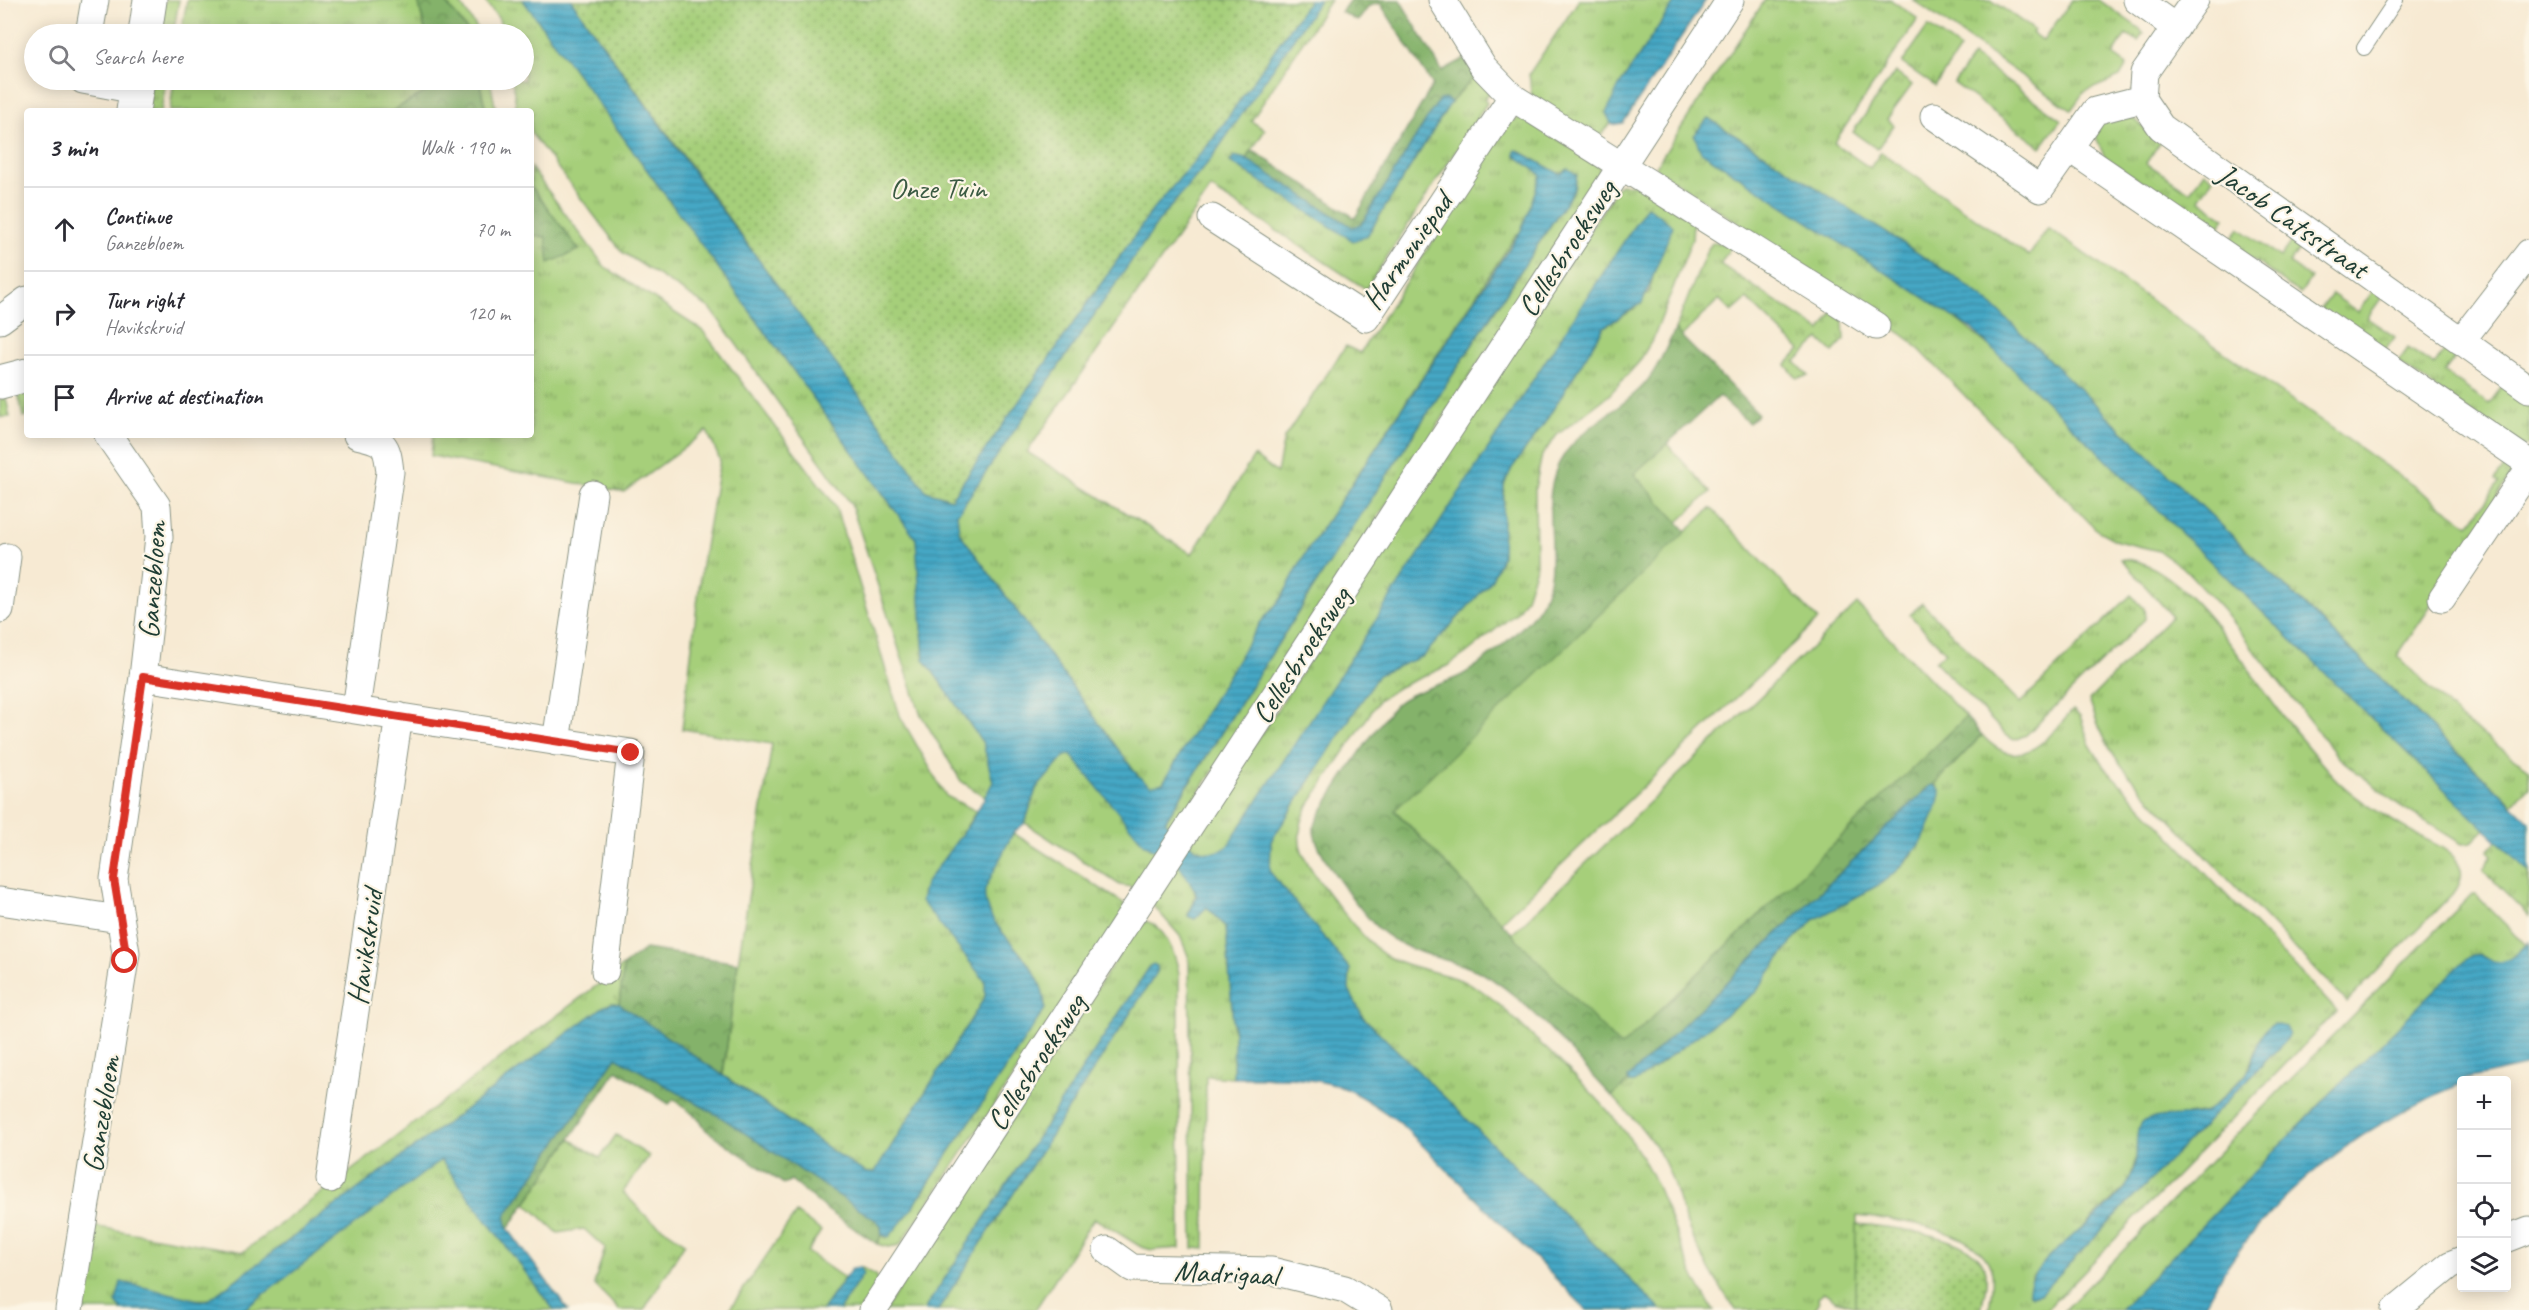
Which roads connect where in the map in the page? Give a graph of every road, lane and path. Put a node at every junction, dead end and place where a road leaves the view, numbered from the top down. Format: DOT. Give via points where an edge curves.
graph roads {
  1 [pos="94,0"];
  2 [pos="150,0"];
  3 [pos="1442,0"];
  4 [pos="1730,0"];
  5 [pos="2137,0"];
  6 [pos="2195,0"];
  7 [pos="2396,0"];
  8 [pos="90,24"];
  9 [pos="146,24"];
  10 [pos="2176,28"];
  11 [pos="2364,48"];
  12 [pos="121,90"];
  13 [pos="136,94"];
  14 [pos="1512,97"];
  15 [pos="2142,99"];
  16 [pos="1934,116"];
  17 [pos="2069,148"];
  18 [pos="1621,165"];
  19 [pos="1212,218"];
  20 [pos="2529,253"];
  21 [pos="24,302"];
  22 [pos="0,320"];
  23 [pos="1876,326"];
  24 [pos="2461,341"];
  25 [pos="24,376"];
  26 [pos="0,382"];
  27 [pos="2529,389"];
  28 [pos="110,438"];
  29 [pos="370,438"];
  30 [pos="2529,463"];
  31 [pos="2529,469"];
  32 [pos="593,494"];
  33 [pos="8,557"];
  34 [pos="2442,598"];
  35 [pos="0,609"];
  36 [pos="143,677"];
  37 [pos="356,709"];
  38 [pos="399,716"];
  39 [pos="556,742"];
  40 [pos="0,901"];
  41 [pos="119,919"];
  42 [pos="605,971"];
  43 [pos="330,1179"];
  44 [pos="2529,1230"];
  45 [pos="2509,1238"];
  46 [pos="1107,1250"];
  47 [pos="2457,1262"];
  48 [pos="2396,1309"];
  49 [pos="69,1310"];
  50 [pos="873,1310"];
  51 [pos="1379,1310"];
  1 -- 8 [label="street"];
  2 -- 9 [label="street"];
  3 -- 14 [label="street" via="1484,68"];
  4 -- 18 [label="street, Cellesbroeksweg"];
  5 -- 10 [label="street"];
  6 -- 10 [label="street"];
  7 -- 11 [label="lane"];
  10 -- 15 [label="street" via="2144,73"];
  12 -- 13 [label="street"];
  14 -- 18 [label="street"];
  14 -- 19 [label="street, Harmoniepad" via="1366,318"];
  15 -- 17 [label="street" via="2095,111"];
  15 -- 24 [label="street, Jacob Catsstraat" via="2160,127"];
  16 -- 17 [label="street" via="2040,189"];
  17 -- 30 [label="street"];
  18 -- 23 [label="street"];
  18 -- 50 [label="street, Cellesbroeksweg"];
  20 -- 24 [label="street"];
  21 -- 22 [label="street"];
  24 -- 27 [label="street, Jacob Catsstraat"];
  25 -- 26 [label="street"];
  28 -- 36 [label="street, Ganzebloem" via="157,506 159,537"];
  29 -- 37 [label="street" via="379,440 388,452 390,472"];
  31 -- 34 [label="street"];
  32 -- 39 [label="street"];
  33 -- 35 [label="street"];
  36 -- 37 [label="street"];
  36 -- 41 [label="street, Ganzebloem" via="114,879"];
  37 -- 38 [label="street"];
  38 -- 39 [label="street"];
  38 -- 43 [label="street, Havikskruid"];
  39 -- 42 [label="street" via="631,753"];
  40 -- 41 [label="street"];
  41 -- 49 [label="street, Ganzebloem" via="126,953"];
  44 -- 45 [label="street"];
  46 -- 51 [label="street, Madrigaal" via="1132,1268 1272,1271 1345,1289"];
  47 -- 48 [label="street"];
}
